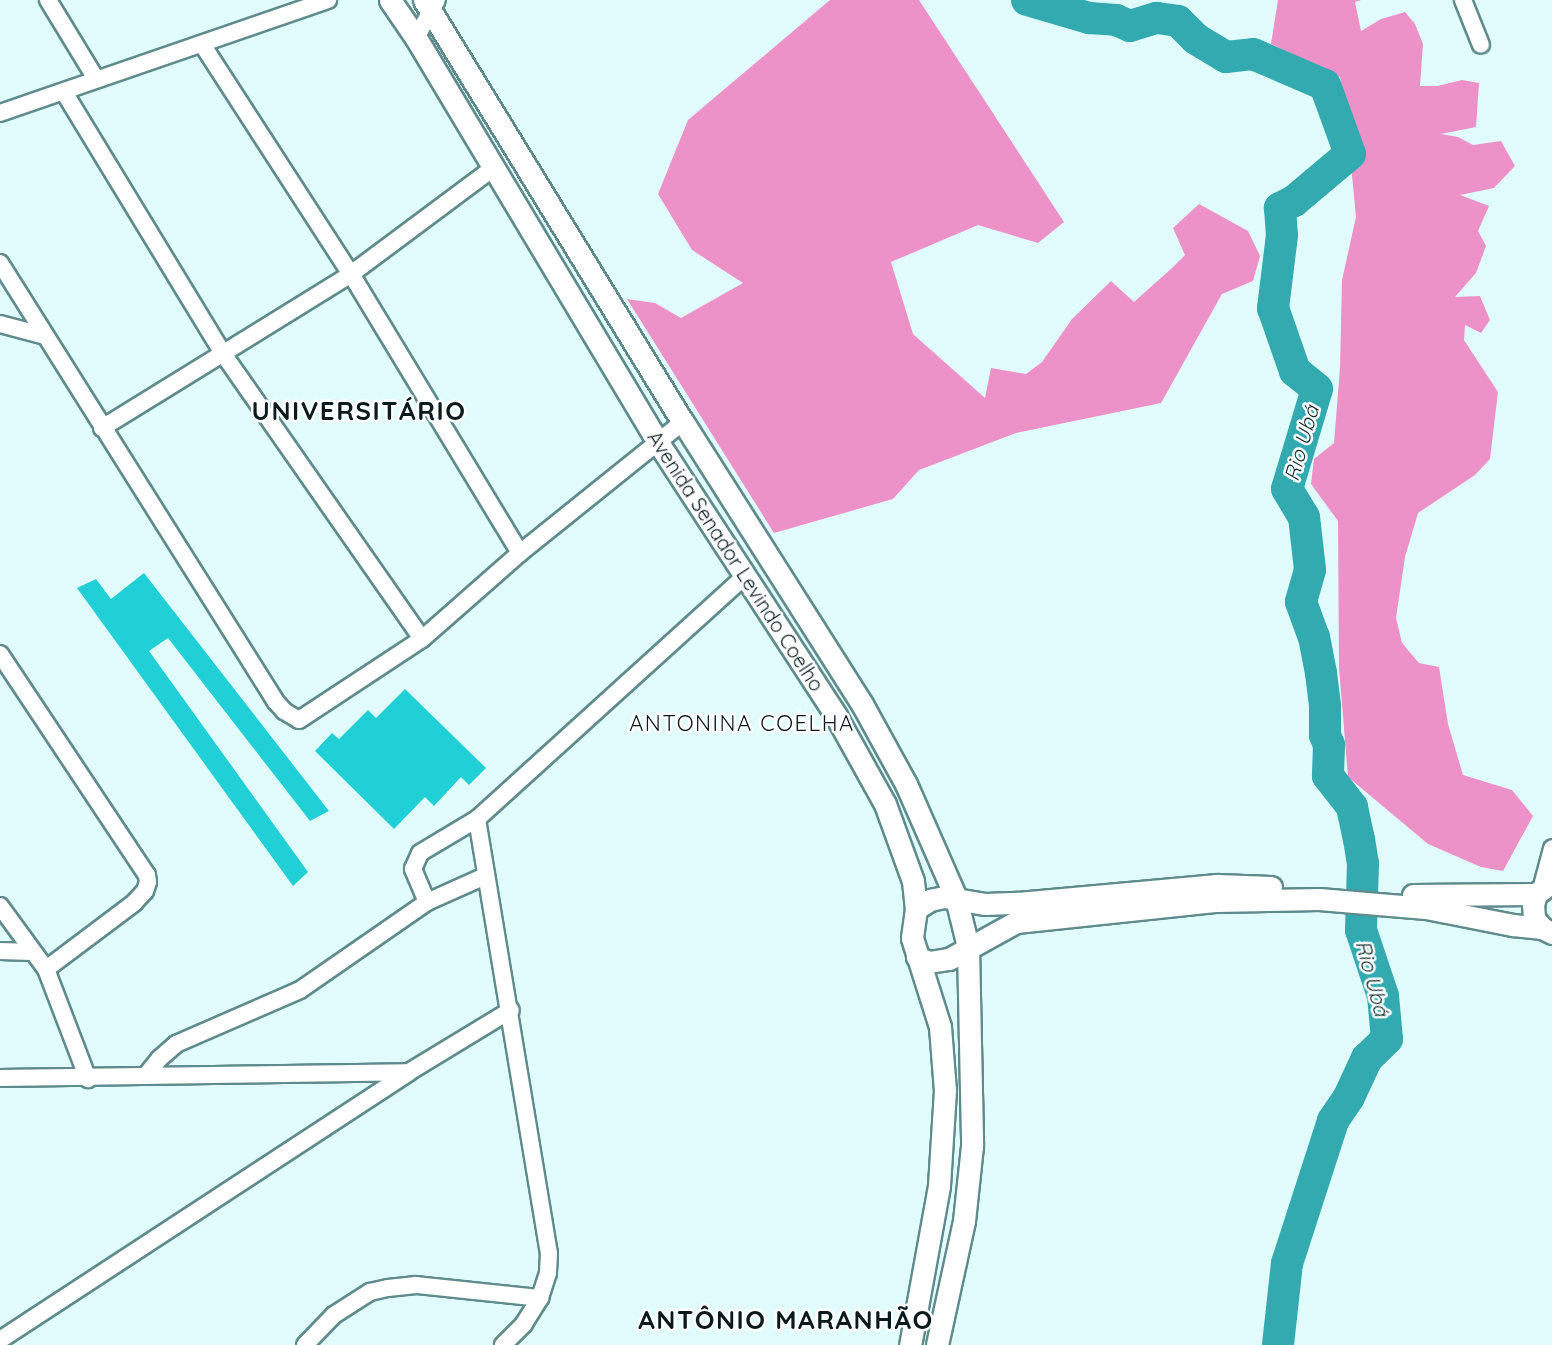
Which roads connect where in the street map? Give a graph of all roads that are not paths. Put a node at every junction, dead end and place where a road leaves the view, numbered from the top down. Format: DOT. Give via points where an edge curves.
graph roads {
  1 [pos="48,0"];
  2 [pos="328,0"];
  3 [pos="390,0"];
  4 [pos="1463,0"];
  5 [pos="431,3"];
  6 [pos="416,38"];
  7 [pos="202,44"];
  8 [pos="1481,45"];
  9 [pos="96,79"];
  10 [pos="64,92"];
  11 [pos="0,113"];
  12 [pos="493,168"];
  13 [pos="0,265"];
  14 [pos="351,274"];
  15 [pos="0,324"];
  16 [pos="42,335"];
  17 [pos="224,355"];
  18 [pos="683,422"];
  19 [pos="102,428"];
  20 [pos="659,444"];
  21 [pos="520,553"];
  22 [pos="744,577"];
  23 [pos="422,639"];
  24 [pos="0,654"];
  25 [pos="477,819"];
  26 [pos="1552,848"];
  27 [pos="485,876"];
  28 [pos="1543,887"];
  29 [pos="1319,893"];
  30 [pos="956,898"];
  31 [pos="1398,900"];
  32 [pos="428,902"];
  33 [pos="0,906"];
  34 [pos="916,909"];
  35 [pos="1547,930"];
  36 [pos="968,947"];
  37 [pos="0,951"];
  38 [pos="32,952"];
  39 [pos="917,957"];
  40 [pos="46,969"];
  41 [pos="511,1010"];
  42 [pos="409,1072"];
  43 [pos="147,1074"];
  44 [pos="0,1078"];
  45 [pos="88,1078"];
  46 [pos="540,1298"];
  47 [pos="0,1340"];
  48 [pos="305,1345"];
  49 [pos="503,1345"];
  50 [pos="910,1345"];
  51 [pos="937,1345"];
  1 -- 9 [label="street"];
  2 -- 7 [label="street"];
  3 -- 6 [label="street, Avenida Senador Levindo Coelho"];
  4 -- 8 [label="street"];
  5 -- 6 [label="street"];
  5 -- 18 [label="street"];
  6 -- 12 [label="street, Avenida Senador Levindo Coelho"];
  7 -- 9 [label="street"];
  7 -- 14 [label="street"];
  9 -- 10 [label="street"];
  10 -- 11 [label="street"];
  10 -- 17 [label="street"];
  12 -- 14 [label="street"];
  12 -- 20 [label="street, Avenida Senador Levindo Coelho"];
  13 -- 16 [label="street"];
  14 -- 17 [label="street"];
  14 -- 21 [label="street"];
  15 -- 16 [label="street"];
  16 -- 19 [label="street"];
  17 -- 19 [label="street"];
  17 -- 23 [label="street"];
  18 -- 20 [label="street"];
  18 -- 30 [label="street" via="862,704 906,784"];
  19 -- 23 [label="street" via="284,711 299,720"];
  20 -- 21 [label="street"];
  20 -- 22 [label="street, Avenida Senador Levindo Coelho"];
  21 -- 23 [label="street"];
  22 -- 25 [label="street"];
  22 -- 34 [label="street, Avenida Senador Levindo Coelho" via="836,716 885,804 913,881"];
  24 -- 40 [label="street" via="148,882 134,903"];
  25 -- 27 [label="street"];
  25 -- 32 [label="street" via="417,858 413,869"];
  26 -- 28 [label="street"];
  27 -- 32 [label="street"];
  27 -- 41 [label="street"];
  28 -- 31 [label="street"];
  28 -- 35 [label="street" via="1533,905 1534,918"];
  29 -- 30 [label="street" via="1217,885 1018,903 984,904"];
  29 -- 31 [label="street"];
  29 -- 36 [label="street" via="1016,922"];
  30 -- 34 [label="street" via="937,897"];
  30 -- 36 [label="street"];
  31 -- 35 [label="street"];
  32 -- 43 [label="street" via="300,990 176,1044"];
  33 -- 38 [label="street"];
  34 -- 39 [label="street, Avenida Senador Levindo Coelho" via="912,931"];
  36 -- 39 [label="street" via="940,962"];
  36 -- 51 [label="street" via="972,1146 964,1221"];
  37 -- 38 [label="street"];
  38 -- 40 [label="street"];
  39 -- 50 [label="street, Avenida Senador Levindo Coelho" via="940,1027 945,1090 939,1186"];
  40 -- 45 [label="street"];
  41 -- 42 [label="street"];
  41 -- 46 [label="street" via="549,1253"];
  42 -- 43 [label="street"];
  42 -- 47 [label="street"];
  43 -- 45 [label="street"];
  44 -- 45 [label="street"];
  46 -- 48 [label="street" via="416,1284 388,1288 370,1292 334,1315"];
  46 -- 49 [label="street" via="524,1324"];
}
